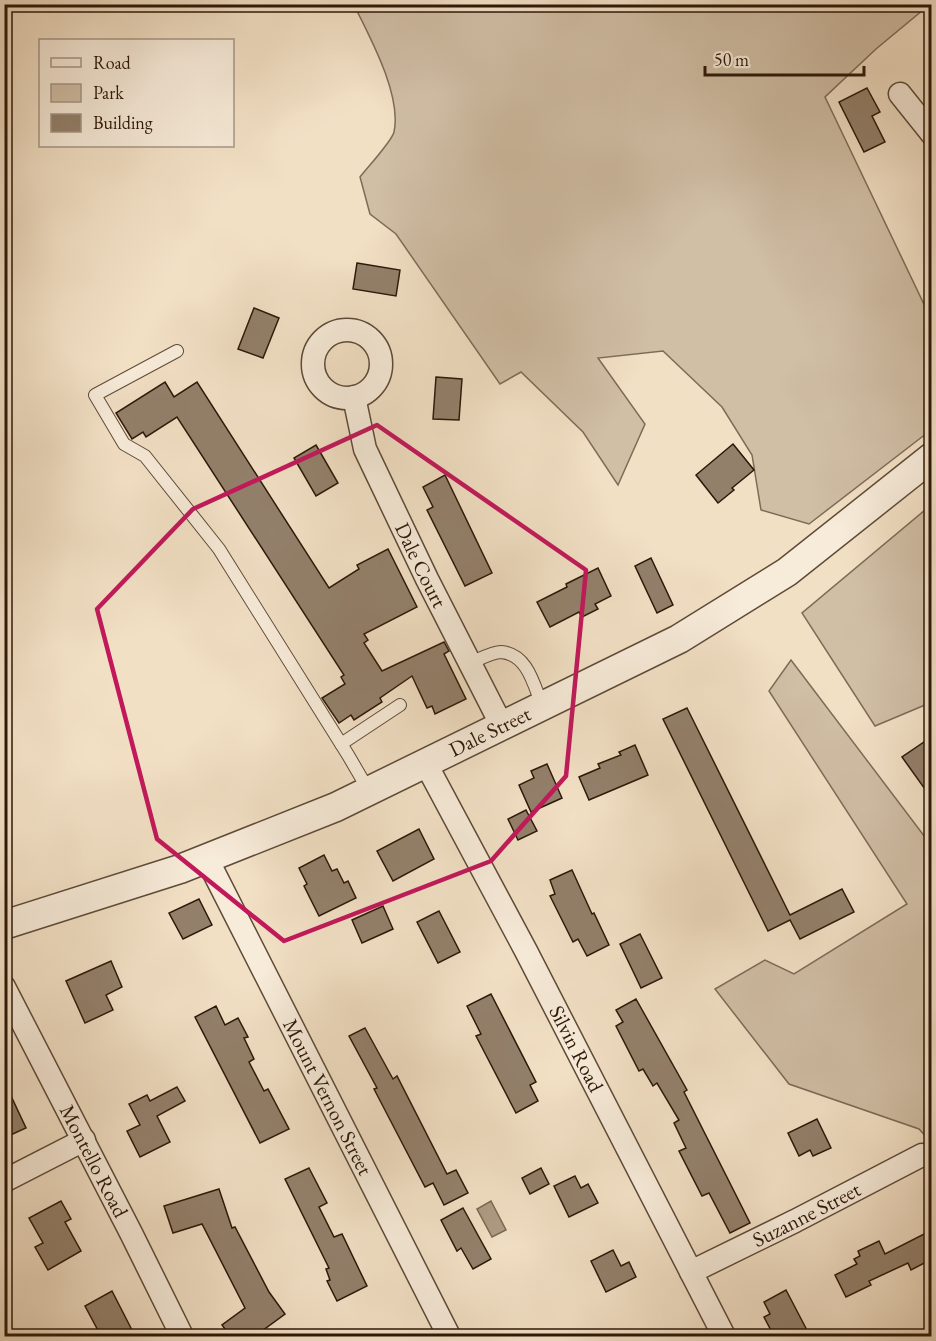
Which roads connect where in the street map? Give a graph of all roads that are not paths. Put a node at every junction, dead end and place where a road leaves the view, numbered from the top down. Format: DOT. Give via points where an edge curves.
graph roads {
  1 [pos="900,94"];
  2 [pos="932,134"];
  3 [pos="177,351"];
  4 [pos="354,397"];
  5 [pos="932,457"];
  6 [pos="470,663"];
  7 [pos="400,705"];
  8 [pos="543,706"];
  9 [pos="502,726"];
  10 [pos="341,744"];
  11 [pos="426,764"];
  12 [pos="369,791"];
  13 [pos="207,859"];
  14 [pos="4,925"];
  15 [pos="4,987"];
  16 [pos="84,1140"];
  17 [pos="922,1155"];
  18 [pos="4,1181"];
  19 [pos="691,1272"];
  20 [pos="182,1336"];
  21 [pos="449,1336"];
  22 [pos="724,1336"];
  1 -- 2 [label="street"];
  3 -- 10 [label="lane" via="95,395 124,444 145,456 219,549"];
  4 -- 6 [label="street, Dale Court" via="365,449"];
  5 -- 8 [label="street, Dale Street" via="755,593 679,639"];
  6 -- 8 [label="lane" via="500,652 515,656 527,668"];
  6 -- 9 [label="street, Dale Court"];
  7 -- 10 [label="lane"];
  8 -- 9 [label="street, Dale Street"];
  9 -- 11 [label="street, Dale Street"];
  10 -- 12 [label="lane"];
  11 -- 12 [label="street, Dale Street"];
  11 -- 19 [label="street, Silvin Road"];
  12 -- 13 [label="street, Dale Street"];
  13 -- 14 [label="street, Dale Street"];
  13 -- 21 [label="street, Mount Vernon Street"];
  15 -- 16 [label="street, Montello Road"];
  16 -- 18 [label="street"];
  16 -- 20 [label="street, Montello Road"];
  17 -- 19 [label="street, Suzanne Street"];
  19 -- 22 [label="street, Silvin Road"];
}
